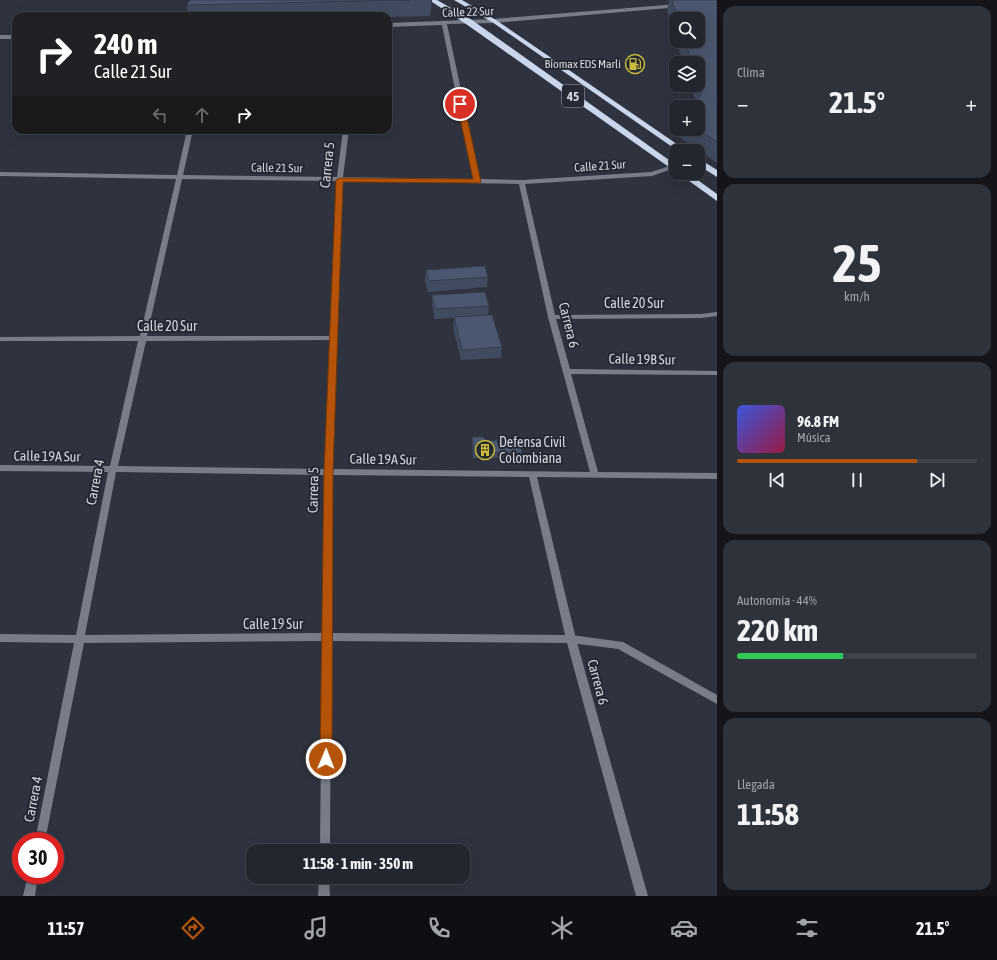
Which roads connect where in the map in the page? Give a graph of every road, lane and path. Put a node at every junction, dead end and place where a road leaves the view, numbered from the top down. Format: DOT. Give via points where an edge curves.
graph roads {
  1 [pos="432,0"];
  2 [pos="457,0"];
  3 [pos="687,6"];
  4 [pos="494,21"];
  5 [pos="469,22"];
  6 [pos="444,23"];
  7 [pos="392,26"];
  8 [pos="12,37"];
  9 [pos="0,38"];
  10 [pos="189,134"];
  11 [pos="346,134"];
  12 [pos="650,140"];
  13 [pos="669,146"];
  14 [pos="669,162"];
  15 [pos="705,166"];
  16 [pos="669,169"];
  17 [pos="0,174"];
  18 [pos="717,174"];
  19 [pos="178,177"];
  20 [pos="340,180"];
  21 [pos="692,180"];
  22 [pos="478,182"];
  23 [pos="522,182"];
  24 [pos="717,198"];
  25 [pos="717,314"];
  26 [pos="552,317"];
  27 [pos="334,338"];
  28 [pos="0,339"];
  29 [pos="142,339"];
  30 [pos="566,371"];
  31 [pos="717,373"];
  32 [pos="0,468"];
  33 [pos="113,469"];
  34 [pos="328,472"];
  35 [pos="532,474"];
  36 [pos="594,474"];
  37 [pos="717,476"];
  38 [pos="328,637"];
  39 [pos="0,638"];
  40 [pos="81,639"];
  41 [pos="571,639"];
  42 [pos="717,700"];
  43 [pos="42,832"];
  44 [pos="325,844"];
  45 [pos="32,884"];
  46 [pos="324,884"];
  47 [pos="29,896"];
  48 [pos="324,896"];
  49 [pos="642,896"];
  1 -- 5 [label="highway, 45"];
  2 -- 4 [label="highway, 45"];
  3 -- 4 [label="street, Calle 22 Sur"];
  4 -- 5 [label="street, Calle 22 Sur"];
  4 -- 12 [label="highway, 45"];
  5 -- 6 [label="street, Calle 22 Sur"];
  5 -- 12 [label="highway, 45"];
  6 -- 7 [label="street, Calle 22 Sur"];
  6 -- 22 [label="street"];
  8 -- 9 [label="street"];
  10 -- 19 [label="street, Carrera 4"];
  11 -- 20 [label="street, Carrera 5"];
  12 -- 13 [label="highway, 45"];
  12 -- 14 [label="highway, 45"];
  15 -- 18 [label="highway"];
  16 -- 23 [label="street, Calle 21 Sur" via="652,174"];
  17 -- 19 [label="street, Calle 21 Sur"];
  19 -- 20 [label="street, Calle 21 Sur"];
  19 -- 29 [label="street, Carrera 4"];
  20 -- 22 [label="street, Calle 21 Sur"];
  20 -- 27 [label="street, Carrera 5"];
  21 -- 24 [label="highway"];
  22 -- 23 [label="street, Calle 21 Sur"];
  23 -- 26 [label="street, Carrera 6"];
  25 -- 26 [label="street, Calle 20 Sur"];
  26 -- 30 [label="street, Carrera 6"];
  27 -- 29 [label="street, Calle 20 Sur"];
  27 -- 34 [label="street, Carrera 5"];
  28 -- 29 [label="street, Calle 20 Sur"];
  29 -- 33 [label="street, Carrera 4"];
  30 -- 31 [label="street, Calle 19B Sur"];
  30 -- 36 [label="street, Carrera 6"];
  32 -- 33 [label="street, Calle 19A Sur"];
  33 -- 34 [label="street, Calle 19A Sur"];
  33 -- 40 [label="street, Carrera 4"];
  34 -- 35 [label="street, Calle 19A Sur"];
  34 -- 38 [label="street, Carrera 5"];
  35 -- 36 [label="street, Calle 19A Sur"];
  35 -- 41 [label="street, Carrera 6"];
  36 -- 37 [label="street, Calle 19A Sur"];
  38 -- 40 [label="street, Calle 19 Sur"];
  38 -- 41 [label="street, Calle 19 Sur"];
  38 -- 44 [label="street, Carrera 5"];
  39 -- 40 [label="street, Calle 19 Sur"];
  40 -- 43 [label="street, Carrera 4"];
  41 -- 42 [label="street, Calle 19 Sur" via="620,645"];
  41 -- 49 [label="street, Carrera 6"];
  45 -- 47 [label="street"];
  46 -- 48 [label="street"];
}
